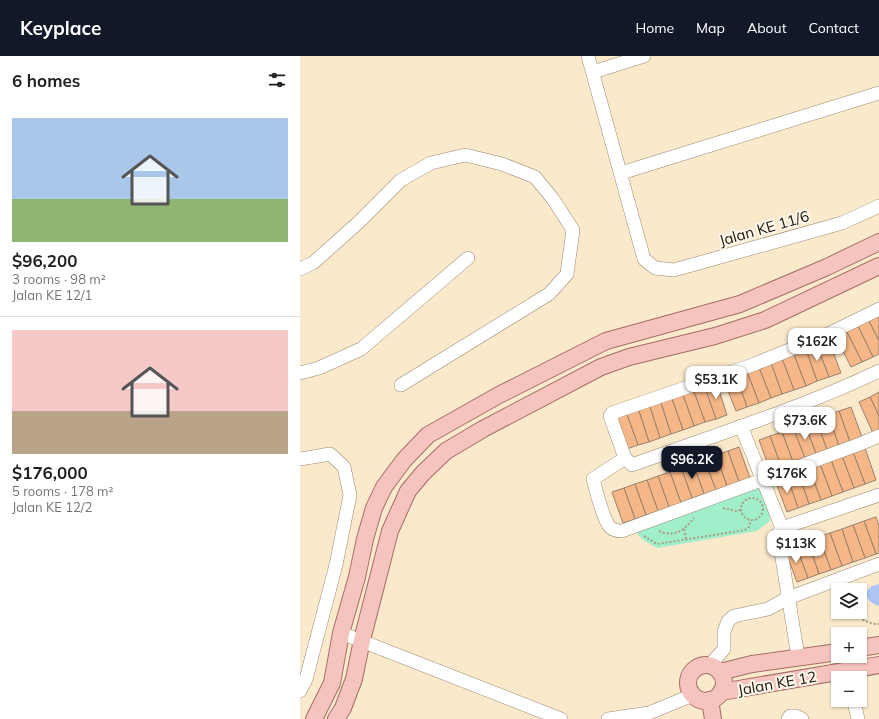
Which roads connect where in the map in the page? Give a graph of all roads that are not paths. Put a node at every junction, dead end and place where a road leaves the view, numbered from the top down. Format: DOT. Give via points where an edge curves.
graph roads {
  1 [pos="588,56"];
  2 [pos="644,56"];
  3 [pos="593,72"];
  4 [pos="879,93"];
  5 [pos="621,173"];
  6 [pos="879,206"];
  7 [pos="879,242"];
  8 [pos="468,258"];
  9 [pos="879,266"];
  10 [pos="300,269"];
  11 [pos="879,309"];
  12 [pos="879,371"];
  13 [pos="300,372"];
  14 [pos="401,385"];
  15 [pos="741,426"];
  16 [pos="879,436"];
  17 [pos="300,459"];
  18 [pos="629,461"];
  19 [pos="762,479"];
  20 [pos="879,495"];
  21 [pos="782,528"];
  22 [pos="879,564"];
  23 [pos="788,598"];
  24 [pos="341,633"];
  25 [pos="362,640"];
  26 [pos="879,645"];
  27 [pos="867,647"];
  28 [pos="831,653"];
  29 [pos="798,657"];
  30 [pos="879,665"];
  31 [pos="715,669"];
  32 [pos="300,691"];
  33 [pos="693,695"];
  34 [pos="716,696"];
  35 [pos="314,719"];
  36 [pos="336,719"];
  37 [pos="561,719"];
  38 [pos="608,719"];
  39 [pos="713,719"];
  40 [pos="788,719"];
  41 [pos="802,719"];
  1 -- 3 [label="street"];
  2 -- 3 [label="street"];
  3 -- 5 [label="street"];
  4 -- 5 [label="street"];
  5 -- 6 [label="street, Jalan KE 11/6" via="644,259 655,268 674,270 842,223"];
  7 -- 24 [label="main road" via="740,304 606,340 428,435 404,460 384,487 374,508"];
  8 -- 13 [label="street" via="361,349 319,368"];
  9 -- 25 [label="main road" via="765,320 715,336 629,357 602,367 446,451 408,491 390,531"];
  10 -- 14 [label="street" via="313,263 401,180 431,163 465,155 502,164 535,177 573,230 567,274 549,294"];
  11 -- 18 [label="street" via="826,335 755,364 612,412 610,416"];
  12 -- 15 [label="street" via="807,403"];
  15 -- 18 [label="street"];
  15 -- 19 [label="street"];
  16 -- 19 [label="street"];
  17 -- 32 [label="street" via="330,454 344,467 350,495 334,573 306,679"];
  18 -- 19 [label="street" via="593,480 606,520 615,530 622,531"];
  19 -- 21 [label="street"];
  20 -- 21 [label="street"];
  21 -- 23 [label="street" via="779,532 780,546"];
  22 -- 23 [label="street"];
  23 -- 29 [label="street"];
  23 -- 31 [label="street" via="768,609 734,616 728,621 724,632 724,649"];
  24 -- 25 [label="street"];
  24 -- 35 [label="main road" via="332,683"];
  25 -- 36 [label="main road" via="354,679"];
  25 -- 37 [label="street"];
  26 -- 27 [label="main road"];
  28 -- 29 [label="main road, Jalan KE 12"];
  29 -- 31 [label="main road, Jalan KE 12"];
  30 -- 34 [label="main road, Jalan KE 12"];
  31 -- 33 [label="main road" via="698,667 691,675 688,686"];
  31 -- 34 [label="main road" via="723,678 724,685"];
  33 -- 34 [label="main road" via="698,699"];
  33 -- 38 [label="street" via="649,713"];
  34 -- 39 [label="main road"];
  40 -- 41 [label="street" via="790,716"];
}
